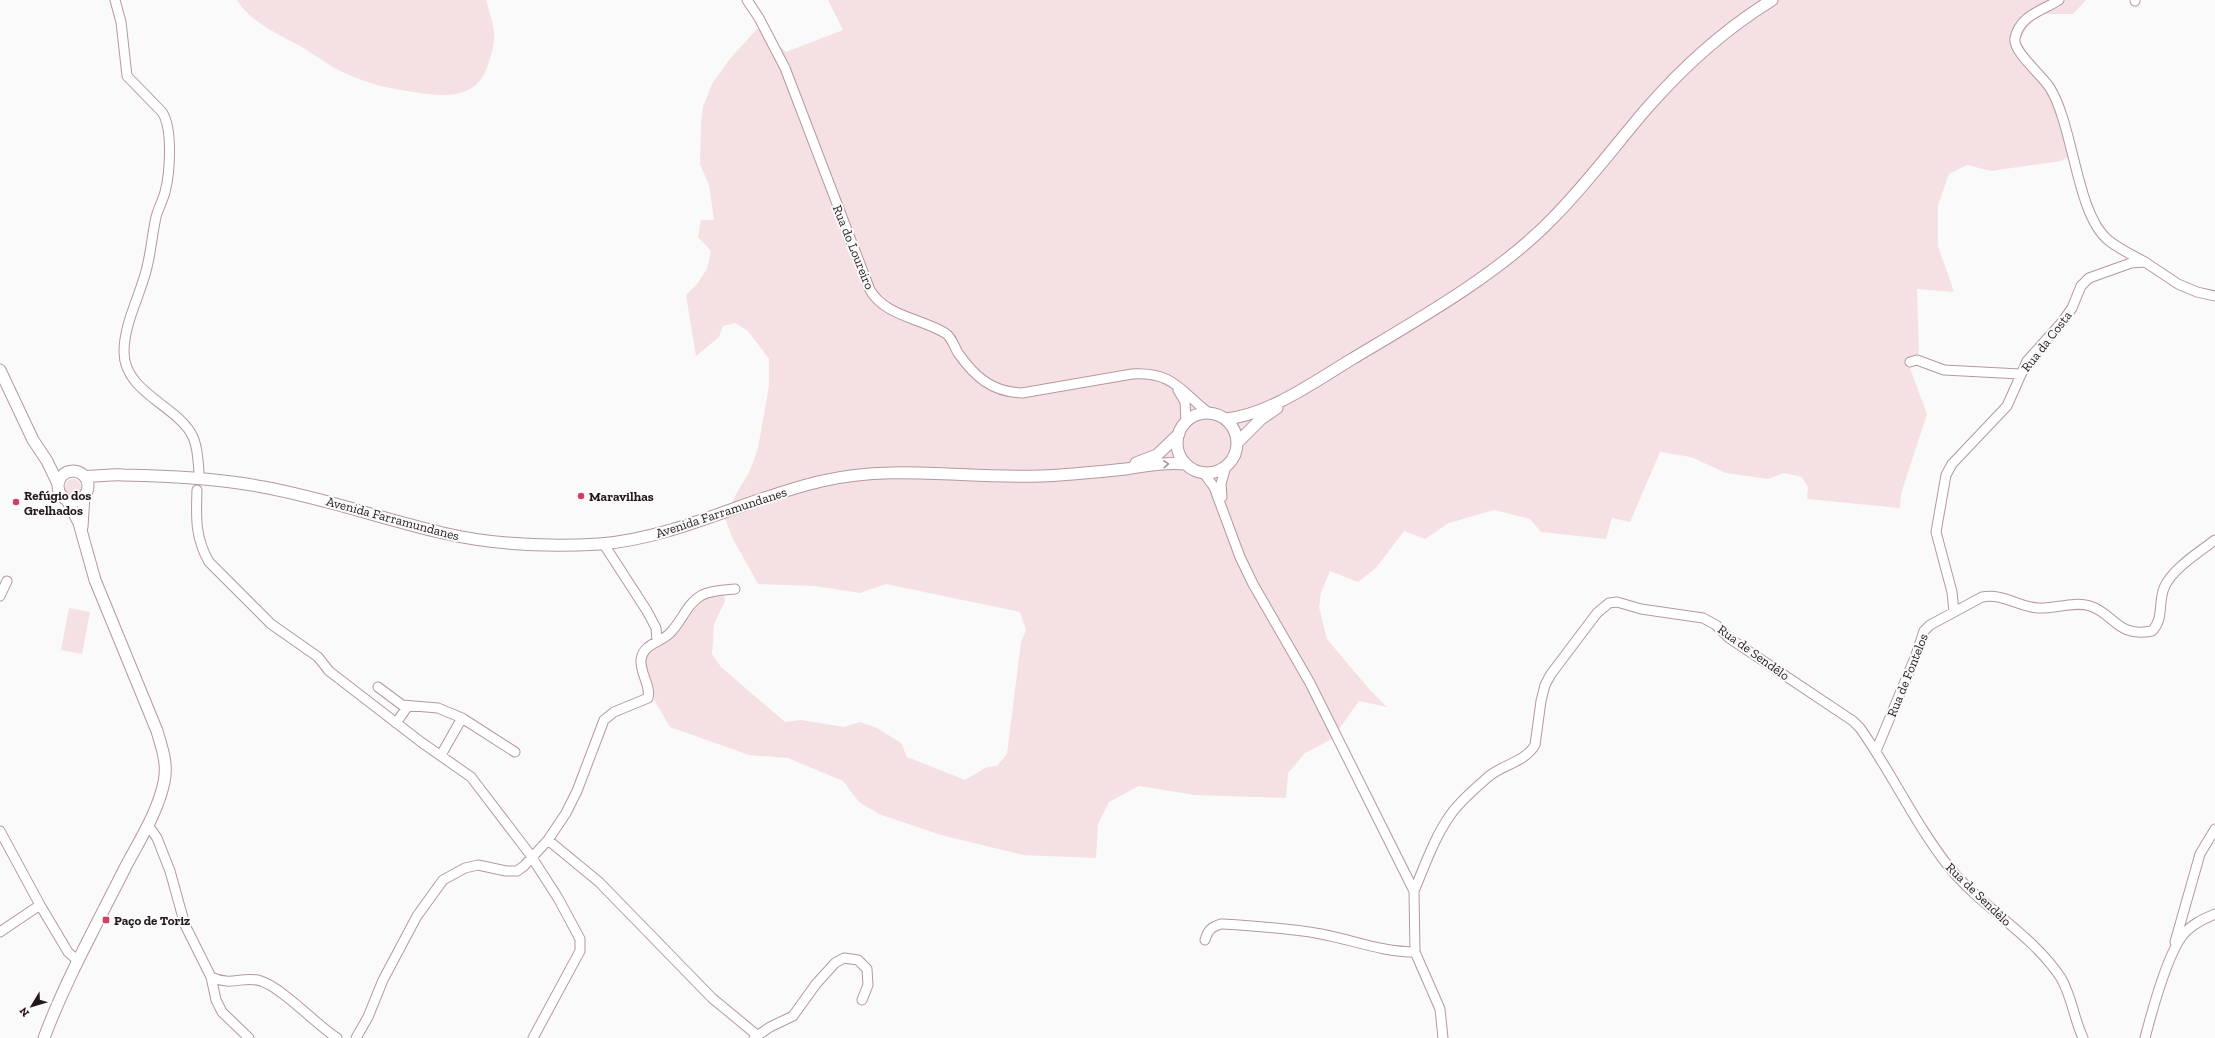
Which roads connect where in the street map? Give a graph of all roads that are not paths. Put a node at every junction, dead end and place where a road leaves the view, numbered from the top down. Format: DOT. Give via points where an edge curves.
graph roads {
  1 [pos="115,0"];
  2 [pos="747,0"];
  3 [pos="1772,0"];
  4 [pos="2059,0"];
  5 [pos="2144,262"];
  6 [pos="2215,296"];
  7 [pos="1910,362"];
  8 [pos="0,370"];
  9 [pos="2020,374"];
  10 [pos="1171,381"];
  11 [pos="1310,384"];
  12 [pos="1209,413"];
  13 [pos="1226,419"];
  14 [pos="1186,422"];
  15 [pos="1178,434"];
  16 [pos="1237,443"];
  17 [pos="43,456"];
  18 [pos="1186,464"];
  19 [pos="1226,466"];
  20 [pos="1118,469"];
  21 [pos="71,471"];
  22 [pos="199,472"];
  23 [pos="1203,472"];
  24 [pos="84,476"];
  25 [pos="110,476"];
  26 [pos="58,484"];
  27 [pos="197,490"];
  28 [pos="85,493"];
  29 [pos="67,500"];
  30 [pos="1224,508"];
  31 [pos="83,538"];
  32 [pos="2215,540"];
  33 [pos="603,544"];
  34 [pos="7,581"];
  35 [pos="735,589"];
  36 [pos="0,596"];
  37 [pos="1954,612"];
  38 [pos="657,641"];
  39 [pos="378,687"];
  40 [pos="408,706"];
  41 [pos="462,718"];
  42 [pos="396,723"];
  43 [pos="1876,751"];
  44 [pos="515,752"];
  45 [pos="441,755"];
  46 [pos="148,825"];
  47 [pos="2215,829"];
  48 [pos="0,831"];
  49 [pos="548,840"];
  50 [pos="532,858"];
  51 [pos="1414,891"];
  52 [pos="40,905"];
  53 [pos="2215,914"];
  54 [pos="0,932"];
  55 [pos="1205,940"];
  56 [pos="1415,952"];
  57 [pos="2172,955"];
  58 [pos="78,960"];
  59 [pos="211,977"];
  60 [pos="862,1000"];
  61 [pos="756,1037"];
  62 [pos="44,1038"];
  63 [pos="249,1038"];
  64 [pos="337,1038"];
  65 [pos="356,1038"];
  66 [pos="533,1038"];
  67 [pos="1443,1038"];
  68 [pos="2083,1038"];
  69 [pos="2145,1038"];
  1 -- 22 [label="street" via="121,22 127,76 167,118 169,130 166,191 156,216 146,270 126,333 124,353 128,370 146,392 193,436"];
  2 -- 10 [label="street, Rua do Loureiro" via="785,68 870,290 881,305 947,334 969,366 989,385 1005,392 1022,392 1132,374 1148,373"];
  3 -- 11 [label="main road" via="1732,28 1683,70 1552,220 1520,248 1478,280"];
  4 -- 5 [label="street" via="2028,16 2014,39 2015,46 2052,91 2063,120 2090,215 2108,240"];
  5 -- 6 [label="street" via="2178,284"];
  5 -- 9 [label="street, Rua da Costa" via="2090,278 2081,286 2072,308 2063,321 2027,361"];
  7 -- 9 [label="street" via="1917,360 1944,370"];
  8 -- 17 [label="main road"];
  9 -- 37 [label="street, Rua da Costa" via="2007,406 1952,464 1946,475 1936,532 1952,592"];
  10 -- 12 [label="street, Rua do Loureiro"];
  10 -- 14 [label="street" via="1185,402"];
  11 -- 13 [label="main road" via="1256,412 1244,417"];
  11 -- 16 [label="main road" via="1261,419"];
  12 -- 13 [label="main road"];
  12 -- 14 [label="main road" via="1200,414"];
  13 -- 16 [label="main road" via="1236,434"];
  14 -- 15 [label="main road"];
  15 -- 18 [label="main road" via="1178,450"];
  15 -- 20 [label="main road" via="1157,455"];
  16 -- 19 [label="main road" via="1236,452"];
  17 -- 21 [label="main road" via="53,464"];
  17 -- 26 [label="main road"];
  20 -- 18 [label="main road, one-way"];
  18 -- 23 [label="main road" via="1194,470"];
  19 -- 23 [label="main road" via="1219,470"];
  19 -- 30 [label="street" via="1221,484"];
  20 -- 33 [label="main road, Avenida Farramundanes" via="1037,476 915,472 847,476 790,489 662,532"];
  21 -- 24 [label="main road"];
  21 -- 26 [label="main road" via="63,475"];
  23 -- 30 [label="street"];
  24 -- 25 [label="main road, Avenida Farramundanes"];
  24 -- 28 [label="main road" via="87,483"];
  25 -- 28 [label="main road"];
  25 -- 33 [label="main road, Avenida Farramundanes" via="119,474 210,480 259,486 305,495 443,533 488,541 529,545"];
  26 -- 29 [label="main road" via="60,494"];
  27 -- 42 [label="street" via="196,528 209,562 282,633 309,650 329,671"];
  28 -- 29 [label="main road" via="73,502"];
  28 -- 31 [label="main road"];
  29 -- 31 [label="main road" via="79,523"];
  30 -- 51 [label="street" via="1253,584 1310,683"];
  31 -- 46 [label="main road" via="95,580 158,731 165,756 164,781"];
  32 -- 37 [label="street, Rua de Fontelos" via="2189,560 2167,582 2161,596 2159,620 2152,631 2140,634 2122,628 2098,610 2082,604 2035,608 2015,600 1988,596"];
  33 -- 38 [label="street" via="647,611 656,628"];
  34 -- 36 [label="street"];
  35 -- 38 [label="street" via="714,590 701,595 668,635"];
  37 -- 43 [label="street, Rua de Fontelos" via="1924,631"];
  38 -- 49 [label="street" via="646,648 641,660 650,691 648,698 614,712 604,720 574,797"];
  39 -- 40 [label="street" via="402,705"];
  40 -- 41 [label="street" via="438,708"];
  40 -- 42 [label="street"];
  41 -- 44 [label="street"];
  41 -- 45 [label="street"];
  42 -- 45 [label="street"];
  43 -- 51 [label="street, Rua de Sendêlo" via="1853,721 1709,621 1641,609 1617,602 1609,603 1597,612 1545,685 1535,744 1530,752 1496,771 1451,814"];
  43 -- 68 [label="street, Rua de Sendêlo" via="1928,838 1951,868 1969,888 2027,939 2061,978"];
  45 -- 50 [label="street" via="471,777"];
  46 -- 58 [label="main road"];
  46 -- 59 [label="street" via="157,838 170,871 185,925"];
  47 -- 57 [label="street" via="2200,854"];
  48 -- 52 [label="street"];
  49 -- 50 [label="street"];
  49 -- 61 [label="street" via="598,882 712,998"];
  50 -- 65 [label="street" via="517,871 478,865 465,868 443,880 417,916"];
  50 -- 66 [label="street" via="580,939 580,951"];
  51 -- 56 [label="street"];
  52 -- 54 [label="street"];
  52 -- 58 [label="street" via="68,952"];
  53 -- 57 [label="street" via="2192,926 2182,936"];
  55 -- 56 [label="street" via="1212,926 1221,924 1323,934 1398,952"];
  56 -- 67 [label="street" via="1440,1009"];
  57 -- 69 [label="street"];
  58 -- 62 [label="main road" via="54,1010"];
  59 -- 63 [label="street" via="216,1000 222,1012"];
  59 -- 64 [label="street" via="222,982 262,982 274,988"];
  60 -- 61 [label="street" via="868,985 867,969 858,960 844,958 835,963 816,984 793,1016"];
}
